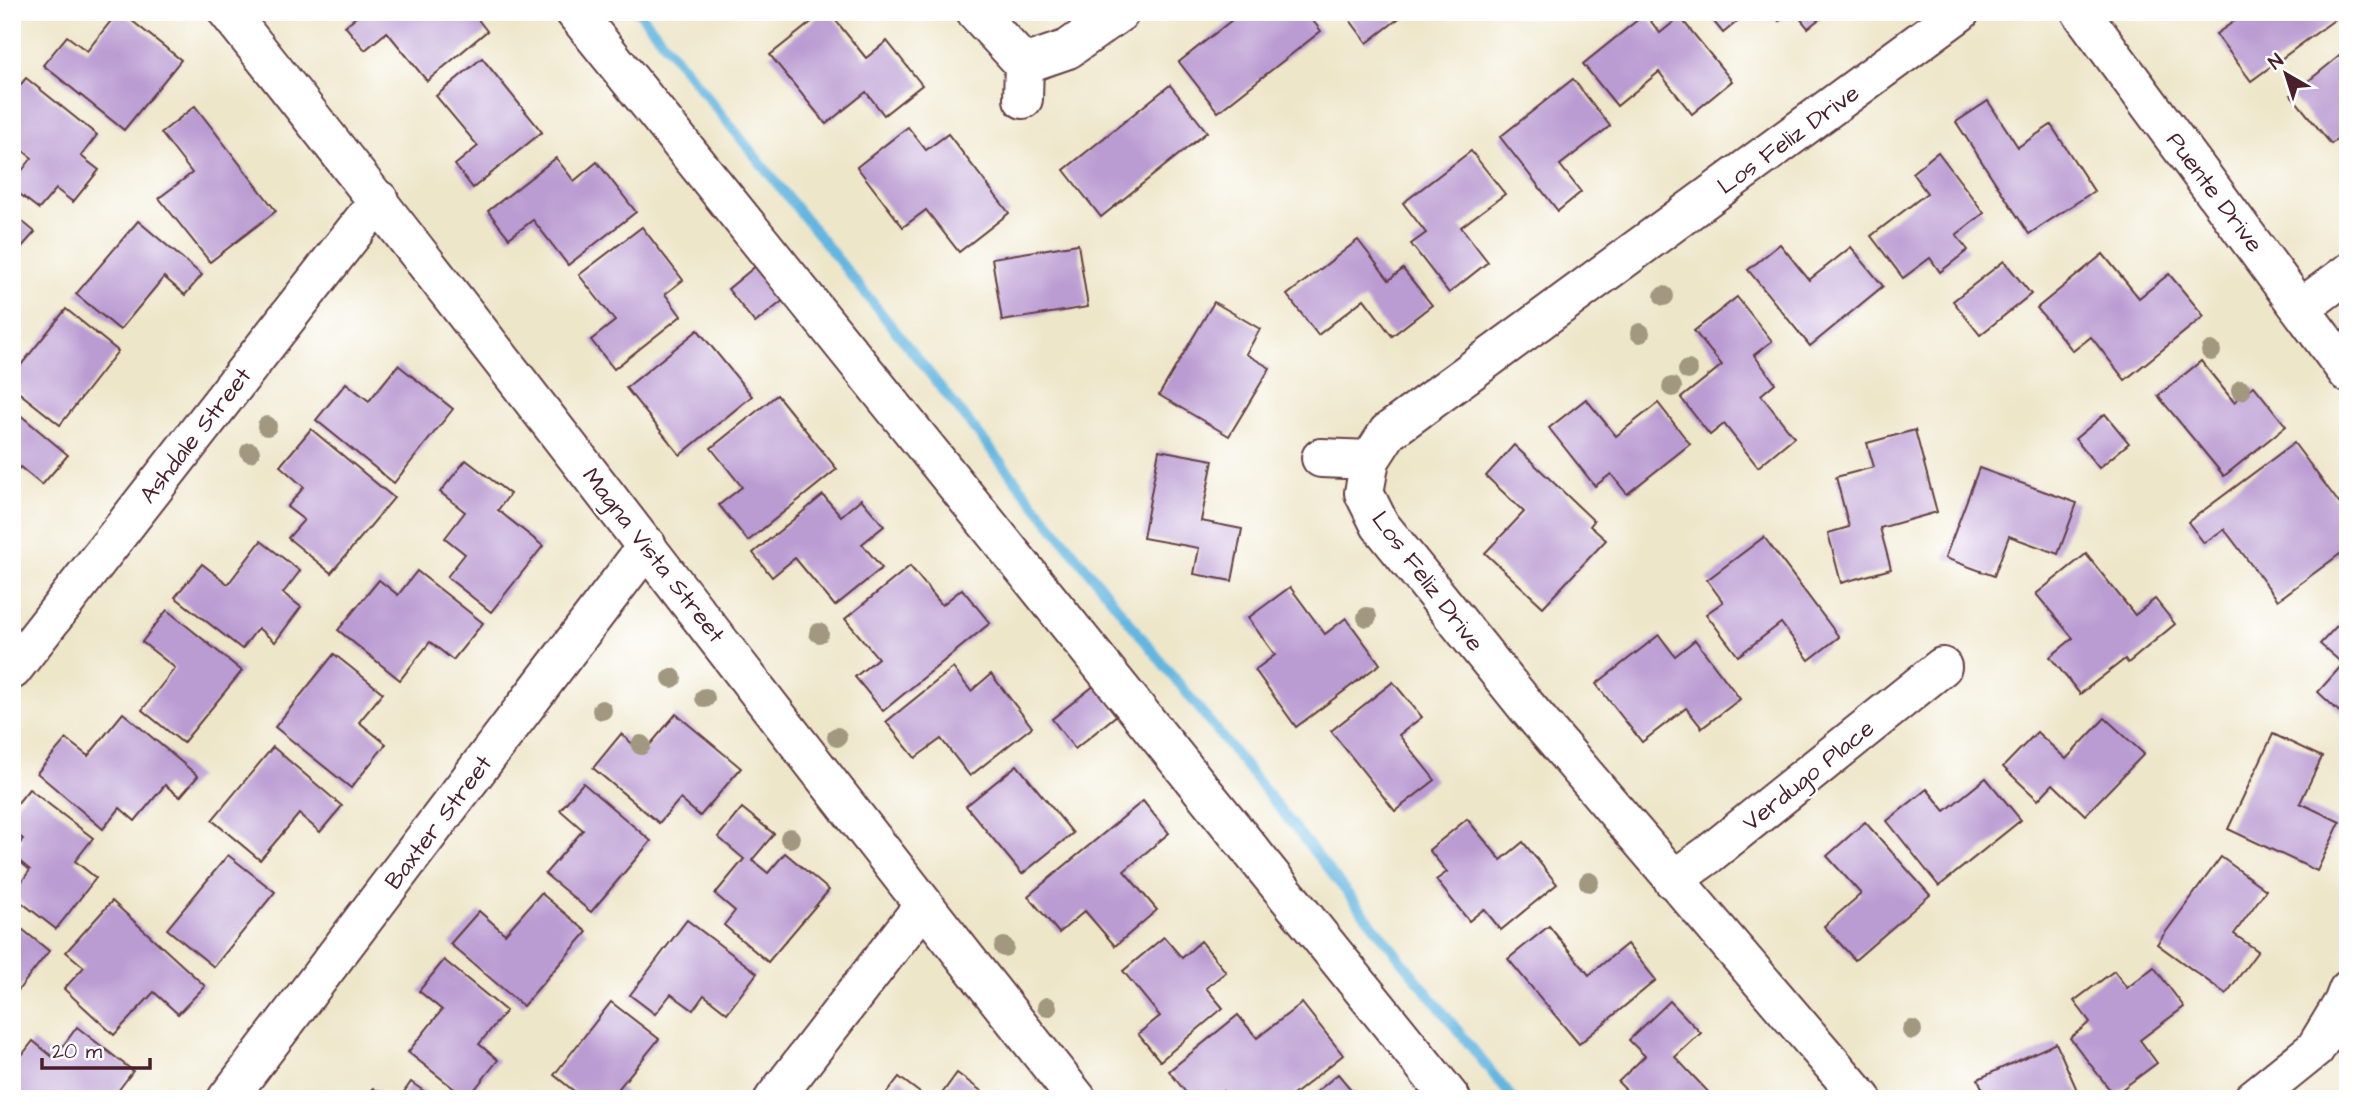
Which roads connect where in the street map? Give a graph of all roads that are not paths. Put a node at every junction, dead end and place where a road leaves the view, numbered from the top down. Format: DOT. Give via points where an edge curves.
graph roads {
  1 [pos="228,12"];
  2 [pos="575,12"];
  3 [pos="976,12"];
  4 [pos="1120,12"];
  5 [pos="1960,12"];
  6 [pos="2081,12"];
  7 [pos="379,200"];
  8 [pos="2348,273"];
  9 [pos="2301,308"];
  10 [pos="2348,373"];
  11 [pos="1321,458"];
  12 [pos="1370,460"];
  13 [pos="648,546"];
  14 [pos="1942,667"];
  15 [pos="12,670"];
  16 [pos="1673,880"];
  17 [pos="923,906"];
  18 [pos="2348,990"];
  19 [pos="227,1099"];
  20 [pos="774,1099"];
  21 [pos="1077,1099"];
  22 [pos="1451,1099"];
  23 [pos="1862,1099"];
  24 [pos="2253,1099"];
  1 -- 7 [label="street, Magna Vista Street"];
  2 -- 22 [label="street"];
  3 -- 4 [label="street" via="1023,81"];
  5 -- 12 [label="street, Los Feliz Drive" via="1388,432"];
  6 -- 9 [label="street, Puente Drive"];
  7 -- 13 [label="street, Magna Vista Street"];
  7 -- 15 [label="street, Ashdale Street"];
  8 -- 9 [label="street"];
  9 -- 10 [label="street, Puente Drive"];
  11 -- 12 [label="street"];
  12 -- 16 [label="street, Los Feliz Drive" via="1364,493 1380,525"];
  13 -- 17 [label="street, Magna Vista Street"];
  13 -- 19 [label="street, Baxter Street"];
  14 -- 16 [label="street, Verdugo Place"];
  16 -- 23 [label="street, Los Feliz Drive"];
  17 -- 20 [label="street"];
  17 -- 21 [label="street, Magna Vista Street"];
  18 -- 24 [label="street" via="2315,1049"];
}
